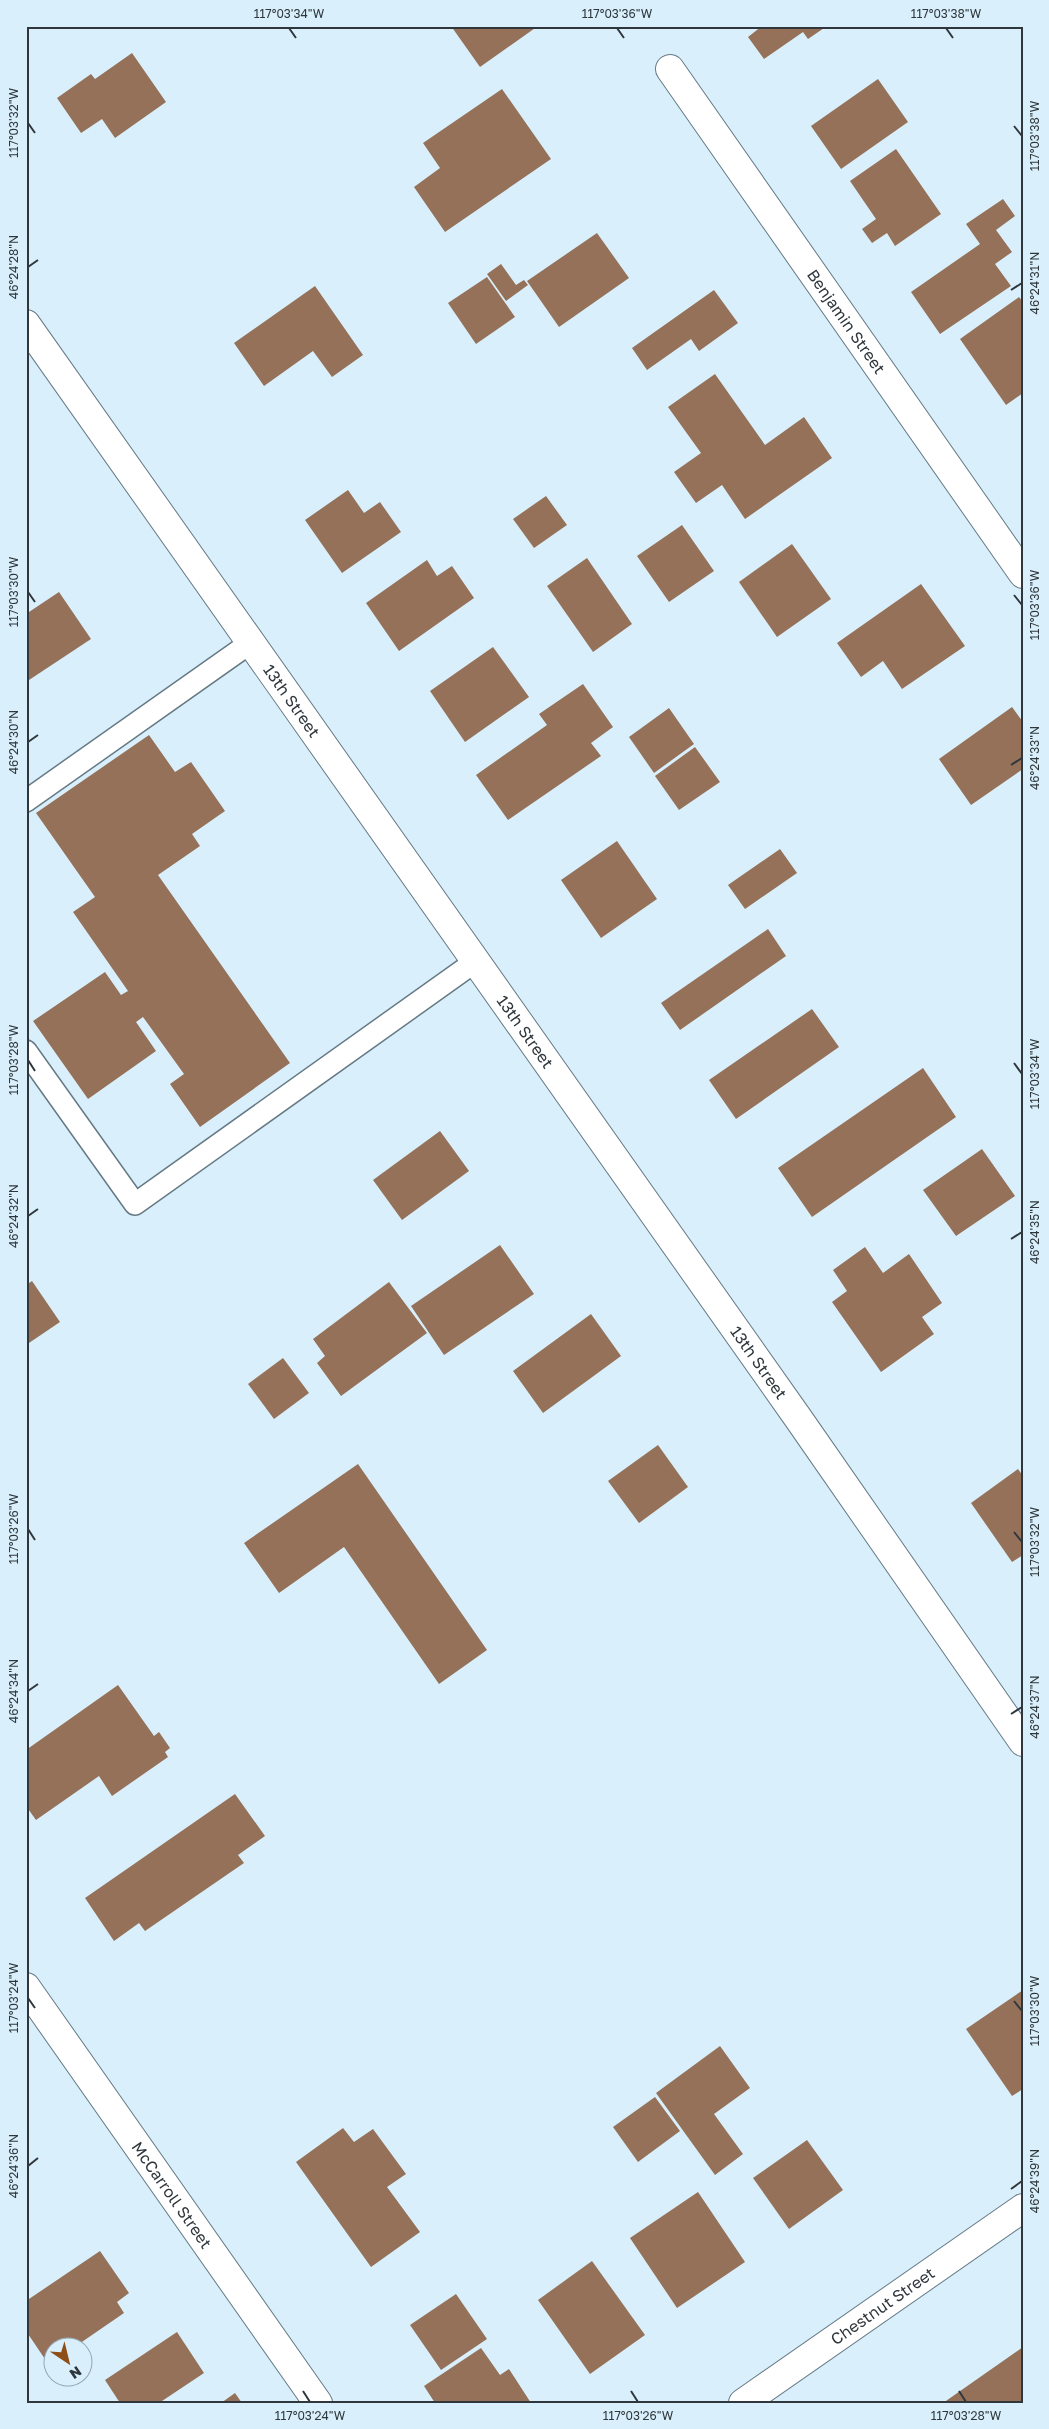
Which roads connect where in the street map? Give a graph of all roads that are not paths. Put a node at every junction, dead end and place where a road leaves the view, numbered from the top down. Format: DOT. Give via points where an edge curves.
graph roads {
  1 [pos="670,69"];
  2 [pos="26,324"];
  3 [pos="1023,574"];
  4 [pos="250,643"];
  5 [pos="26,801"];
  6 [pos="476,962"];
  7 [pos="26,1051"];
  8 [pos="1023,1742"];
  9 [pos="26,1987"];
  10 [pos="1023,2208"];
  11 [pos="318,2403"];
  12 [pos="743,2403"];
  1 -- 3 [label="main road, Benjamin Street"];
  2 -- 4 [label="main road, 13th Street"];
  4 -- 5 [label="lane"];
  4 -- 6 [label="main road, 13th Street"];
  6 -- 7 [label="lane" via="135,1204"];
  6 -- 8 [label="main road, 13th Street"];
  9 -- 11 [label="main road, McCarroll Street"];
  10 -- 12 [label="main road, Chestnut Street"];
}
